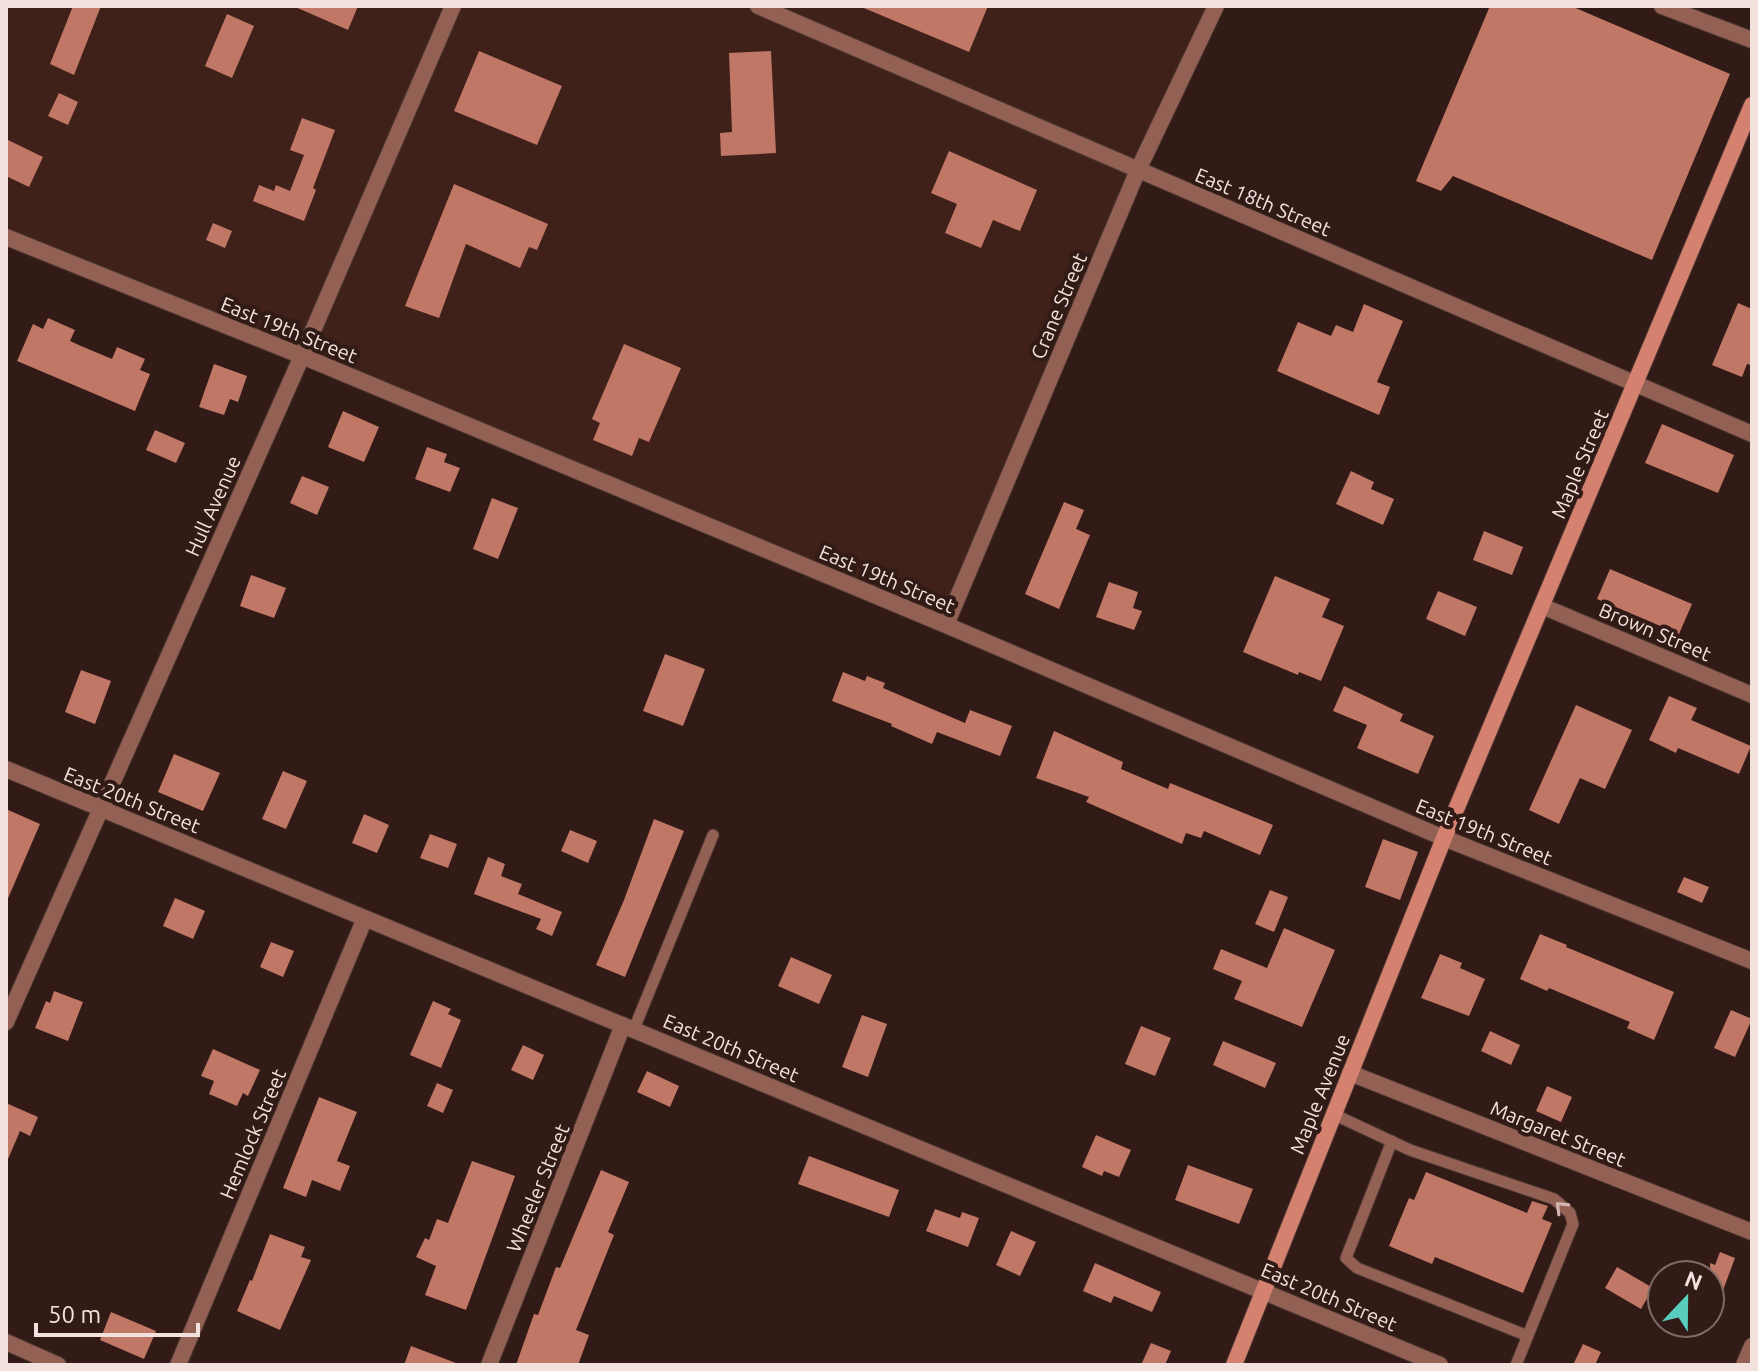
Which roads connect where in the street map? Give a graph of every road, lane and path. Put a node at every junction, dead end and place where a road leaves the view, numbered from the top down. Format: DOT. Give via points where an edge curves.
graph roads {
  1 [pos="453,6"];
  2 [pos="758,6"];
  3 [pos="1216,6"];
  4 [pos="1662,6"];
  5 [pos="1752,40"];
  6 [pos="1752,105"];
  7 [pos="1138,170"];
  8 [pos="6,237"];
  9 [pos="302,356"];
  10 [pos="1635,384"];
  11 [pos="1752,434"];
  12 [pos="1542,606"];
  13 [pos="946,625"];
  14 [pos="1752,695"];
  15 [pos="6,769"];
  16 [pos="100,809"];
  17 [pos="713,835"];
  18 [pos="1444,838"];
  19 [pos="365,918"];
  20 [pos="1752,961"];
  21 [pos="6,1022"];
  22 [pos="628,1027"];
  23 [pos="1350,1073"];
  24 [pos="1333,1114"];
  25 [pos="1392,1141"];
  26 [pos="1752,1232"];
  27 [pos="1264,1292"];
  28 [pos="1528,1336"];
  29 [pos="6,1342"];
  30 [pos="1752,1346"];
  31 [pos="58,1365"];
  32 [pos="178,1365"];
  33 [pos="489,1365"];
  34 [pos="1234,1365"];
  35 [pos="1440,1365"];
  36 [pos="1516,1365"];
  37 [pos="1744,1365"];
  1 -- 9 [label="street, Hull Avenue"];
  2 -- 7 [label="street, East 18th Street"];
  3 -- 7 [label="street, Crane Street"];
  4 -- 5 [label="street"];
  6 -- 10 [label="main road, Maple Street"];
  7 -- 10 [label="street, East 18th Street"];
  7 -- 13 [label="street, Crane Street"];
  8 -- 9 [label="street, East 19th Street"];
  9 -- 13 [label="street, East 19th Street"];
  9 -- 16 [label="street, Hull Avenue"];
  10 -- 11 [label="street, East 18th Street"];
  10 -- 12 [label="main road, Maple Street"];
  12 -- 14 [label="street, Brown Street"];
  12 -- 18 [label="main road, Maple Street"];
  13 -- 18 [label="street, East 19th Street"];
  15 -- 16 [label="street, East 20th Street"];
  16 -- 19 [label="street, East 20th Street"];
  16 -- 21 [label="street, Hull Avenue"];
  17 -- 22 [label="lane"];
  18 -- 20 [label="street, East 19th Street"];
  18 -- 23 [label="main road, Maple Avenue"];
  19 -- 22 [label="street, East 20th Street"];
  19 -- 32 [label="street, Hemlock Street"];
  22 -- 27 [label="street, East 20th Street"];
  22 -- 33 [label="street, Wheeler Street"];
  23 -- 24 [label="main road, Maple Avenue"];
  23 -- 26 [label="street, Margaret Street"];
  24 -- 25 [label="lane"];
  24 -- 27 [label="main road, Maple Avenue"];
  25 -- 28 [label="lane" via="1346,1258 1357,1268"];
  28 -- 25 [label="lane, one-way" via="1573,1224 1570,1213 1554,1199"];
  27 -- 34 [label="main road, Maple Avenue"];
  27 -- 35 [label="street, East 20th Street"];
  28 -- 36 [label="lane"];
  29 -- 31 [label="street"];
  30 -- 37 [label="street"];
}
